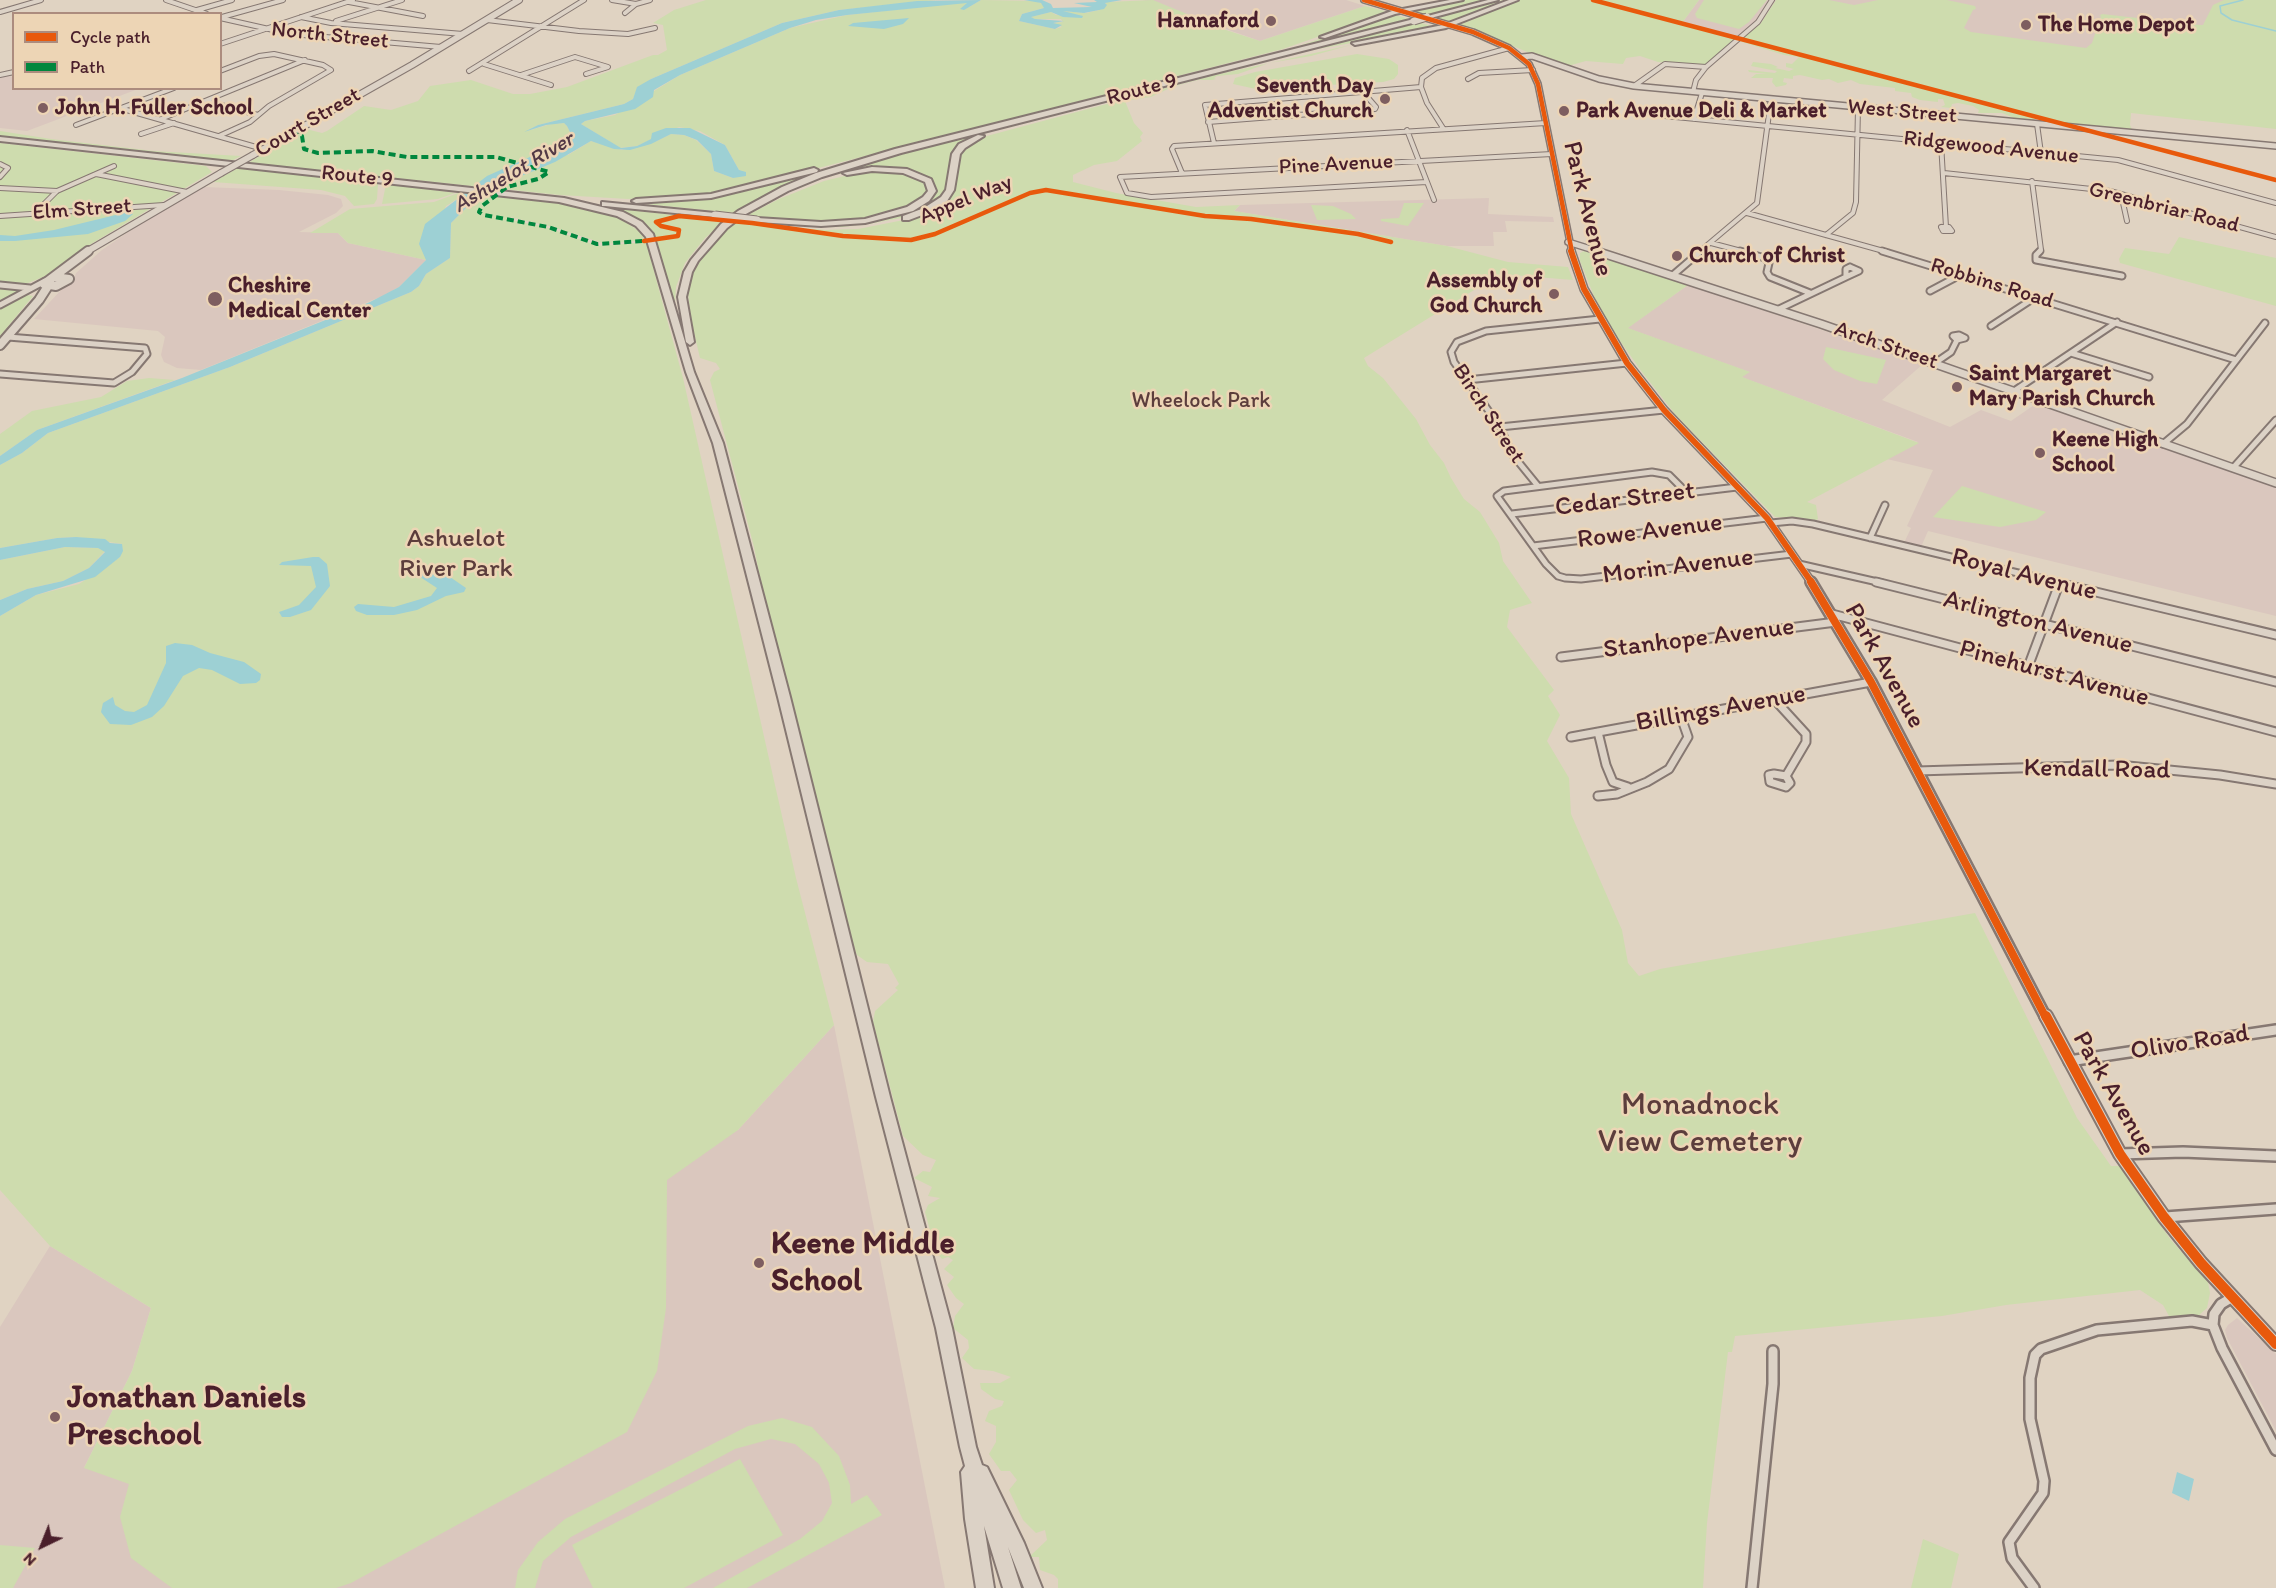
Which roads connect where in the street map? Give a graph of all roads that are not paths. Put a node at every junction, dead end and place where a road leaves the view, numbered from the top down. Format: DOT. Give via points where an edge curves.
graph roads {
  1 [pos="41,0"];
  2 [pos="166,0"];
  3 [pos="232,0"];
  4 [pos="284,0"];
  5 [pos="342,0"];
  6 [pos="353,0"];
  7 [pos="402,0"];
  8 [pos="519,0"];
  9 [pos="584,0"];
  10 [pos="612,0"];
  11 [pos="650,0"];
  12 [pos="1460,0"];
  13 [pos="1495,0"];
  14 [pos="1515,0"];
  15 [pos="1772,0"];
  16 [pos="1362,1"];
  17 [pos="348,2"];
  18 [pos="636,4"];
  19 [pos="375,9"];
  20 [pos="196,10"];
  21 [pos="1396,11"];
  22 [pos="0,12"];
  23 [pos="202,12"];
  24 [pos="625,13"];
  25 [pos="222,16"];
  26 [pos="423,16"];
  27 [pos="301,17"];
  28 [pos="222,18"];
  29 [pos="487,20"];
  30 [pos="332,23"];
  31 [pos="1447,26"];
  32 [pos="542,27"];
  33 [pos="655,28"];
  34 [pos="266,29"];
  35 [pos="463,34"];
  36 [pos="222,43"];
  37 [pos="441,47"];
  38 [pos="1509,48"];
  39 [pos="1527,57"];
  40 [pos="305,60"];
  41 [pos="484,64"];
  42 [pos="1706,67"];
  43 [pos="1224,69"];
  44 [pos="222,70"];
  45 [pos="1533,70"];
  46 [pos="469,71"];
  47 [pos="586,74"];
  48 [pos="521,75"];
  49 [pos="1468,79"];
  50 [pos="1181,80"];
  51 [pos="550,84"];
  52 [pos="1634,86"];
  53 [pos="1421,87"];
  54 [pos="169,90"];
  55 [pos="1363,92"];
  56 [pos="1693,92"];
  57 [pos="1702,93"];
  58 [pos="1771,99"];
  59 [pos="206,101"];
  60 [pos="1090,104"];
  61 [pos="1858,108"];
  62 [pos="123,109"];
  63 [pos="258,115"];
  64 [pos="1665,116"];
  65 [pos="162,119"];
  66 [pos="1694,119"];
  67 [pos="1208,122"];
  68 [pos="174,123"];
  69 [pos="1546,123"];
  70 [pos="2037,124"];
  71 [pos="76,126"];
  72 [pos="1768,126"];
  73 [pos="1443,128"];
  74 [pos="1407,130"];
  75 [pos="141,134"];
  76 [pos="1858,135"];
  77 [pos="219,136"];
  78 [pos="0,139"];
  79 [pos="929,143"];
  80 [pos="1214,143"];
  81 [pos="1941,143"];
  82 [pos="2276,146"];
  83 [pos="263,149"];
  84 [pos="2041,153"];
  85 [pos="1552,154"];
  86 [pos="1419,160"];
  87 [pos="0,164"];
  88 [pos="114,166"];
  89 [pos="1182,173"];
  90 [pos="1944,173"];
  91 [pos="96,174"];
  92 [pos="0,177"];
  93 [pos="1426,182"];
  94 [pos="2032,182"];
  95 [pos="0,188"];
  96 [pos="57,191"];
  97 [pos="187,192"];
  98 [pos="509,194"];
  99 [pos="2121,194"];
  100 [pos="557,199"];
  101 [pos="1434,200"];
  102 [pos="2276,202"];
  103 [pos="164,205"];
  104 [pos="750,207"];
  105 [pos="35,213"];
  106 [pos="1747,213"];
  107 [pos="0,216"];
  108 [pos="768,221"];
  109 [pos="2127,222"];
  110 [pos="1946,227"];
  111 [pos="1826,235"];
  112 [pos="2276,237"];
  113 [pos="1711,243"];
  114 [pos="1570,245"];
  115 [pos="97,247"];
  116 [pos="1962,274"];
  117 [pos="1673,275"];
  118 [pos="2122,276"];
  119 [pos="54,277"];
  120 [pos="66,277"];
  121 [pos="1846,277"];
  122 [pos="0,285"];
  123 [pos="59,285"];
  124 [pos="30,288"];
  125 [pos="44,289"];
  126 [pos="1930,291"];
  127 [pos="1810,292"];
  128 [pos="20,293"];
  129 [pos="2034,298"];
  130 [pos="0,305"];
  131 [pos="1779,309"];
  132 [pos="1600,319"];
  133 [pos="2117,322"];
  134 [pos="2265,323"];
  135 [pos="1991,326"];
  136 [pos="8,337"];
  137 [pos="1957,340"];
  138 [pos="0,345"];
  139 [pos="2071,352"];
  140 [pos="2236,360"];
  141 [pos="1627,363"];
  142 [pos="1935,363"];
  143 [pos="0,374"];
  144 [pos="2149,378"];
  145 [pos="1467,380"];
  146 [pos="2013,391"];
  147 [pos="705,410"];
  148 [pos="1664,410"];
  149 [pos="2276,420"];
  150 [pos="1500,428"];
  151 [pos="2163,444"];
  152 [pos="2233,468"];
  153 [pos="2276,483"];
  154 [pos="1538,486"];
  155 [pos="1737,487"];
  156 [pos="1687,493"];
  157 [pos="1885,505"];
  158 [pos="1512,514"];
  159 [pos="1769,521"];
  160 [pos="1870,538"];
  161 [pos="1533,546"];
  162 [pos="1792,554"];
  163 [pos="1799,564"];
  164 [pos="2059,584"];
  165 [pos="1834,618"];
  166 [pos="2045,625"];
  167 [pos="2276,635"];
  168 [pos="1561,657"];
  169 [pos="2028,667"];
  170 [pos="1871,682"];
  171 [pos="2276,682"];
  172 [pos="1774,699"];
  173 [pos="1681,717"];
  174 [pos="1598,732"];
  175 [pos="2276,732"];
  176 [pos="1571,737"];
  177 [pos="1917,771"];
  178 [pos="1786,776"];
  179 [pos="2276,784"];
  180 [pos="1630,787"];
  181 [pos="1598,796"];
  182 [pos="2276,1030"];
  183 [pos="2069,1061"];
  184 [pos="2120,1154"];
  185 [pos="2276,1156"];
  186 [pos="2276,1209"];
  187 [pos="2164,1217"];
  188 [pos="2231,1298"];
  189 [pos="2212,1325"];
  190 [pos="2276,1344"];
  191 [pos="1773,1351"];
  192 [pos="968,1447"];
  193 [pos="2276,1450"];
  194 [pos="985,1588"];
  195 [pos="1012,1588"];
  196 [pos="1034,1588"];
  197 [pos="1752,1588"];
  198 [pos="2034,1588"];
  1 -- 22 [label="street"];
  2 -- 20 [label="street"];
  3 -- 20 [label="street"];
  4 -- 25 [label="street"];
  5 -- 17 [label="street"];
  6 -- 17 [label="street"];
  7 -- 19 [label="street"];
  8 -- 29 [label="main road, Court Street"];
  9 -- 32 [label="street"];
  10 -- 18 [label="street"];
  11 -- 18 [label="street"];
  12 -- 21 [label="highway"];
  13 -- 43 [label="highway, Route 9, bridge"];
  14 -- 31 [label="highway"];
  15 -- 42 [label="street" via="1760,20"];
  16 -- 21 [label="street, West Street"];
  17 -- 19 [label="street"];
  17 -- 27 [label="street"];
  18 -- 24 [label="street"];
  19 -- 26 [label="street"];
  19 -- 30 [label="street"];
  20 -- 23 [label="street"];
  21 -- 31 [label="street, West Street"];
  21 -- 50 [label="highway" via="1286,50"];
  27 -- 30 [label="street"];
  27 -- 34 [label="street"];
  28 -- 34 [label="street, North Street"];
  29 -- 32 [label="street"];
  29 -- 35 [label="main road, Court Street"];
  30 -- 35 [label="street"];
  31 -- 38 [label="street, West Street"];
  31 -- 43 [label="highway"];
  32 -- 33 [label="street" via="628,34"];
  32 -- 41 [label="street"];
  34 -- 36 [label="street"];
  34 -- 37 [label="street, North Street"];
  35 -- 37 [label="main road, Court Street"];
  37 -- 83 [label="main road, Court Street"];
  38 -- 39 [label="street, West Street"];
  38 -- 39 [label="street, West Street"];
  38 -- 53 [label="street" via="1432,70 1422,78"];
  39 -- 45 [label="street, Park Avenue"];
  39 -- 52 [label="street, West Street" via="1593,78"];
  40 -- 44 [label="street" via="269,54"];
  40 -- 59 [label="street"];
  40 -- 63 [label="street" via="330,68 330,72"];
  41 -- 46 [label="street"];
  41 -- 48 [label="street"];
  42 -- 52 [label="street" via="1665,64"];
  42 -- 56 [label="street"];
  43 -- 50 [label="highway, Route 9"];
  45 -- 49 [label="street" via="1479,73"];
  45 -- 69 [label="street, Park Avenue"];
  47 -- 48 [label="street" via="608,67 575,57"];
  48 -- 51 [label="street"];
  50 -- 60 [label="highway, Route 9"];
  52 -- 56 [label="street, West Street"];
  53 -- 55 [label="street"];
  53 -- 73 [label="street"];
  54 -- 62 [label="street"];
  55 -- 67 [label="street" via="1210,104 1205,105"];
  55 -- 67 [label="street" via="1375,109"];
  56 -- 57 [label="street, West Street"];
  57 -- 58 [label="street, West Street"];
  57 -- 66 [label="street"];
  58 -- 61 [label="street, West Street"];
  58 -- 72 [label="street"];
  59 -- 63 [label="street"];
  59 -- 65 [label="street"];
  60 -- 79 [label="highway, Route 9"];
  60 -- 108 [label="highway" via="967,142 956,154 950,190 944,199 919,214 858,227 810,227"];
  61 -- 70 [label="street, West Street"];
  61 -- 76 [label="street"];
  62 -- 65 [label="street"];
  62 -- 71 [label="street"];
  63 -- 77 [label="street"];
  64 -- 66 [label="street, Ridgewood Avenue"];
  65 -- 68 [label="street"];
  66 -- 72 [label="street, Ridgewood Avenue"];
  67 -- 80 [label="street"];
  68 -- 75 [label="street"];
  68 -- 77 [label="street"];
  69 -- 73 [label="street"];
  69 -- 85 [label="street, Park Avenue"];
  70 -- 82 [label="street, West Street"];
  70 -- 84 [label="street"];
  72 -- 76 [label="street, Ridgewood Avenue"];
  72 -- 106 [label="street" via="1758,201"];
  73 -- 74 [label="street"];
  74 -- 80 [label="street"];
  74 -- 86 [label="street"];
  76 -- 81 [label="street, Ridgewood Avenue"];
  76 -- 111 [label="street" via="1853,213"];
  77 -- 83 [label="street"];
  78 -- 98 [label="highway, Route 9"];
  79 -- 98 [label="highway" via="696,198 631,201"];
  79 -- 104 [label="highway" via="819,175"];
  80 -- 89 [label="street" via="1172,147"];
  81 -- 84 [label="street, Ridgewood Avenue"];
  81 -- 90 [label="street"];
  83 -- 97 [label="main road, Court Street, bridge"];
  84 -- 102 [label="street, Ridgewood Avenue" via="2124,161"];
  85 -- 86 [label="street, Pine Avenue"];
  85 -- 114 [label="street, Park Avenue"];
  86 -- 89 [label="street, Pine Avenue"];
  86 -- 93 [label="street"];
  87 -- 92 [label="street" via="8,170"];
  88 -- 91 [label="street"];
  89 -- 93 [label="street, Pine Avenue" via="1120,177 1127,193 1151,197"];
  90 -- 94 [label="street, Greenbriar Road"];
  90 -- 110 [label="street"];
  91 -- 96 [label="street"];
  91 -- 97 [label="street"];
  93 -- 101 [label="street"];
  94 -- 99 [label="street, Greenbriar Road"];
  94 -- 118 [label="street" via="2041,250 2036,260"];
  95 -- 96 [label="street"];
  96 -- 105 [label="street"];
  97 -- 103 [label="main road, Court Street"];
  98 -- 100 [label="highway, Route 9"];
  99 -- 109 [label="street"];
  99 -- 112 [label="street, Greenbriar Road"];
  100 -- 108 [label="highway, Route 9, bridge"];
  100 -- 147 [label="highway" via="620,214 639,224 650,236"];
  103 -- 105 [label="street, Elm Street"];
  103 -- 115 [label="main road, Court Street"];
  104 -- 108 [label="highway" via="807,185 862,170 904,171 923,178 932,188 931,195 916,206 877,219 829,224"];
  104 -- 147 [label="highway" via="702,249 683,289 683,314"];
  105 -- 107 [label="street, Elm Street"];
  106 -- 111 [label="street, Robbins Road"];
  106 -- 113 [label="street"];
  111 -- 116 [label="street, Robbins Road"];
  113 -- 117 [label="street"];
  113 -- 127 [label="street" via="1765,258 1770,277"];
  114 -- 117 [label="street, Arch Street"];
  114 -- 132 [label="street, Park Avenue" via="1584,289"];
  115 -- 119 [label="main road, Court Street"];
  115 -- 120 [label="main road, Court Street"];
  116 -- 126 [label="street"];
  116 -- 129 [label="street, Robbins Road"];
  117 -- 131 [label="street, Arch Street"];
  119 -- 120 [label="main road, Court Street"];
  119 -- 125 [label="main road, Court Street"];
  120 -- 123 [label="main road, Court Street" via="69,281"];
  121 -- 127 [label="street"];
  122 -- 124 [label="street"];
  123 -- 125 [label="main road, Court Street"];
  123 -- 125 [label="main road"];
  124 -- 125 [label="street"];
  124 -- 128 [label="street"];
  125 -- 128 [label="street"];
  125 -- 136 [label="main road, Court Street"];
  127 -- 131 [label="street"];
  128 -- 130 [label="street"];
  129 -- 133 [label="street, Robbins Road"];
  129 -- 135 [label="street"];
  131 -- 142 [label="street, Arch Street"];
  132 -- 141 [label="street, Park Avenue"];
  132 -- 145 [label="street, Birch Street" via="1486,331 1462,339 1452,347 1450,357"];
  133 -- 139 [label="street"];
  133 -- 140 [label="street, Robbins Road"];
  134 -- 140 [label="street"];
  136 -- 138 [label="main road, Court Street"];
  136 -- 143 [label="street" via="145,348 147,354 139,366 114,383"];
  137 -- 142 [label="street" via="1951,352"];
  139 -- 144 [label="street"];
  139 -- 146 [label="street"];
  140 -- 151 [label="street" via="2187,424"];
  141 -- 145 [label="street"];
  141 -- 148 [label="street, Park Avenue"];
  142 -- 146 [label="street, Arch Street"];
  145 -- 150 [label="street, Birch Street"];
  146 -- 151 [label="street, Arch Street"];
  147 -- 192 [label="highway" via="718,443 784,697 944,1328"];
  148 -- 150 [label="street"];
  148 -- 155 [label="street, Park Avenue"];
  149 -- 152 [label="street"];
  150 -- 154 [label="street, Birch Street" via="1512,454"];
  151 -- 152 [label="street, Arch Street"];
  152 -- 153 [label="street, Arch Street"];
  154 -- 156 [label="street" via="1652,472 1669,476"];
  154 -- 158 [label="street" via="1499,493 1497,499"];
  155 -- 156 [label="street, Cedar Street"];
  155 -- 159 [label="street, Park Avenue"];
  156 -- 158 [label="street, Cedar Street"];
  157 -- 160 [label="street"];
  158 -- 161 [label="street"];
  159 -- 160 [label="street, Royal Avenue" via="1802,522"];
  159 -- 161 [label="street, Rowe Avenue"];
  159 -- 162 [label="street, Park Avenue"];
  160 -- 164 [label="street, Royal Avenue"];
  161 -- 162 [label="street, Morin Avenue" via="1553,572 1564,578 1581,579"];
  162 -- 163 [label="street, Park Avenue"];
  163 -- 165 [label="street, Park Avenue"];
  163 -- 166 [label="street, Arlington Avenue"];
  164 -- 166 [label="street"];
  164 -- 167 [label="street, Royal Avenue"];
  165 -- 168 [label="street, Stanhope Avenue"];
  165 -- 169 [label="street, Pinehurst Avenue"];
  165 -- 170 [label="street, Park Avenue"];
  166 -- 169 [label="street"];
  166 -- 171 [label="street, Arlington Avenue"];
  169 -- 175 [label="street, Pinehurst Avenue"];
  170 -- 172 [label="street, Billings Avenue"];
  170 -- 177 [label="street, Park Avenue"];
  172 -- 173 [label="street, Billings Avenue"];
  172 -- 178 [label="street" via="1806,734 1806,742"];
  173 -- 174 [label="street, Billings Avenue"];
  173 -- 180 [label="street" via="1688,737 1677,759 1658,776"];
  174 -- 176 [label="street, Billings Avenue"];
  174 -- 180 [label="street" via="1613,782"];
  177 -- 179 [label="street, Kendall Road" via="2118,765"];
  177 -- 183 [label="street, Park Avenue"];
  180 -- 181 [label="street" via="1617,794"];
  182 -- 183 [label="street, Olivo Road"];
  183 -- 184 [label="street, Park Avenue"];
  184 -- 185 [label="street"];
  184 -- 187 [label="street, Park Avenue"];
  186 -- 187 [label="street"];
  187 -- 188 [label="street, Park Avenue"];
  188 -- 189 [label="street" via="2221,1304"];
  188 -- 190 [label="street, Park Avenue"];
  189 -- 193 [label="street"];
  189 -- 198 [label="street" via="2192,1321 2097,1330 2041,1349 2035,1356 2031,1363 2029,1408 2044,1488 2009,1542 2012,1558"];
  191 -- 197 [label="street"];
  192 -- 194 [label="highway"];
  192 -- 195 [label="highway"];
  192 -- 196 [label="highway"];
}
